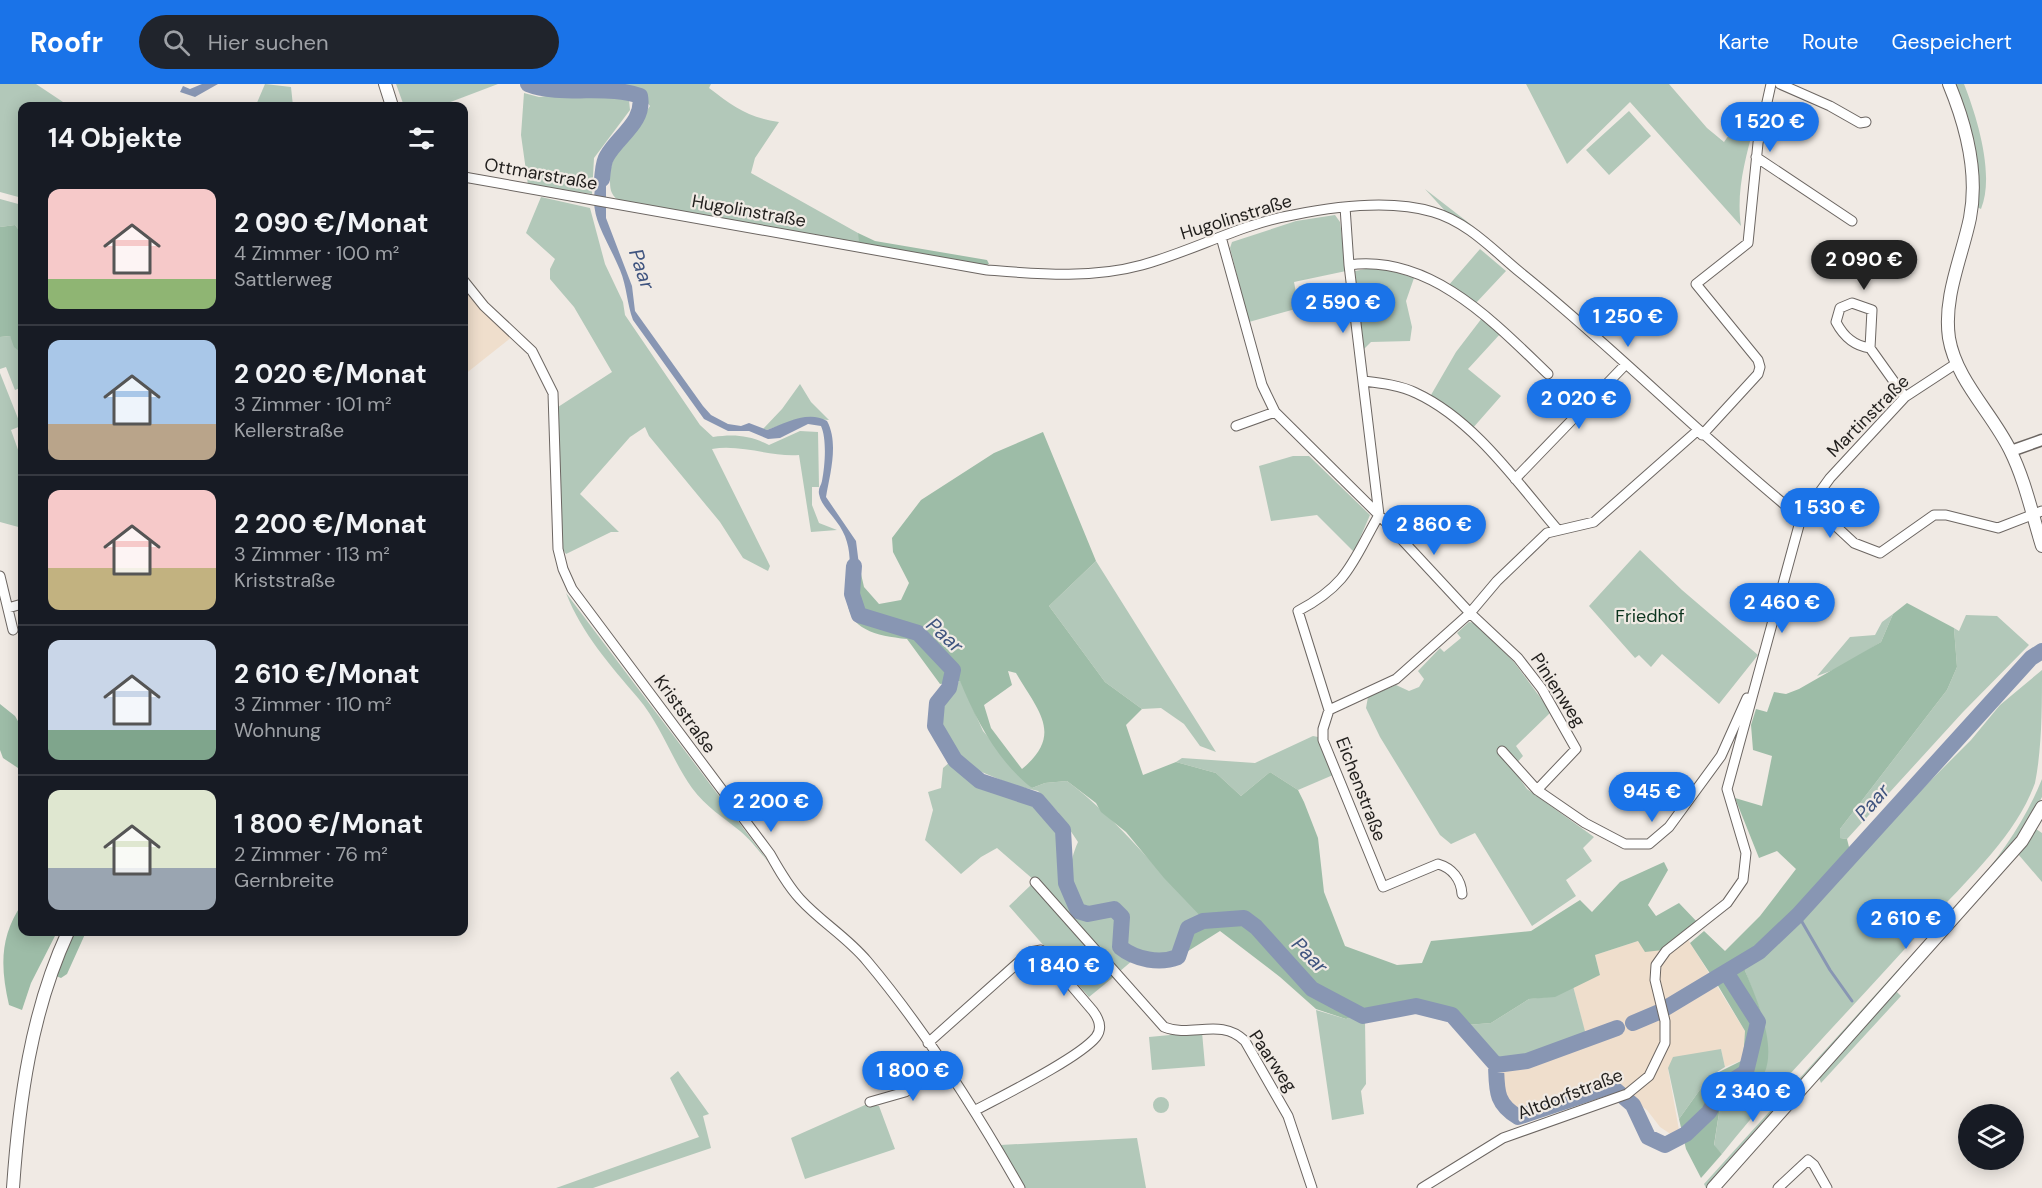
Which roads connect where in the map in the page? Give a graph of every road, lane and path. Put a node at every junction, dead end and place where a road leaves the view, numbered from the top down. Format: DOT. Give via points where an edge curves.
graph roads {
  1 [pos="385,84"];
  2 [pos="1771,84"];
  3 [pos="1780,84"];
  4 [pos="1949,84"];
  5 [pos="391,102"];
  6 [pos="1866,123"];
  7 [pos="1756,157"];
  8 [pos="468,178"];
  9 [pos="612,204"];
  10 [pos="1345,207"];
  11 [pos="1852,221"];
  12 [pos="1221,237"];
  13 [pos="1348,265"];
  14 [pos="468,286"];
  15 [pos="1870,348"];
  16 [pos="1957,363"];
  17 [pos="1626,364"];
  18 [pos="1548,374"];
  19 [pos="1363,381"];
  20 [pos="1905,397"];
  21 [pos="1275,412"];
  22 [pos="1236,426"];
  23 [pos="1700,433"];
  24 [pos="2042,440"];
  25 [pos="2011,452"];
  26 [pos="1515,479"];
  27 [pos="1811,503"];
  28 [pos="2037,513"];
  29 [pos="1379,515"];
  30 [pos="1801,518"];
  31 [pos="1557,529"];
  32 [pos="2042,546"];
  33 [pos="0,576"];
  34 [pos="18,605"];
  35 [pos="8,608"];
  36 [pos="1470,613"];
  37 [pos="13,630"];
  38 [pos="1755,682"];
  39 [pos="1329,710"];
  40 [pos="1737,743"];
  41 [pos="1502,751"];
  42 [pos="1537,790"];
  43 [pos="2042,807"];
  44 [pos="1035,882"];
  45 [pos="1462,894"];
  46 [pos="66,936"];
  47 [pos="928,1043"];
  48 [pos="946,1068"];
  49 [pos="870,1102"];
  50 [pos="976,1110"];
  51 [pos="13,1188"];
  52 [pos="1020,1188"];
  53 [pos="1312,1188"];
  54 [pos="1422,1188"];
  55 [pos="1713,1188"];
  56 [pos="1778,1188"];
  57 [pos="1827,1188"];
  1 -- 5 [label="main road"];
  2 -- 7 [label="street"];
  3 -- 6 [label="street"];
  4 -- 16 [label="main road" via="1966,130 1972,178 1971,215 1949,309 1949,336"];
  7 -- 11 [label="street"];
  7 -- 23 [label="street" via="1748,243 1696,284 1760,367 1758,374"];
  8 -- 9 [label="street, Ottmarstraße"];
  9 -- 12 [label="street, Hugolinstraße" via="987,270 1062,275 1141,265"];
  10 -- 12 [label="street, Hugolinstraße" via="1292,215"];
  10 -- 13 [label="street"];
  10 -- 17 [label="street, Hugolinstraße" via="1416,208 1446,217 1485,242"];
  12 -- 21 [label="street" via="1262,385"];
  13 -- 18 [label="street" via="1396,265 1425,277 1481,311"];
  13 -- 19 [label="street"];
  14 -- 47 [label="street, Kriststraße" via="532,351 553,393 558,549 572,589 770,854 788,885 849,940"];
  15 -- 15 [label="street" via="1872,310 1852,303 1840,308 1836,322 1844,335"];
  15 -- 20 [label="street"];
  16 -- 20 [label="street, Martinstraße"];
  16 -- 25 [label="main road"];
  17 -- 23 [label="street, Hugolinstraße"];
  17 -- 26 [label="street"];
  19 -- 26 [label="street" via="1414,391 1440,406"];
  19 -- 29 [label="street"];
  20 -- 27 [label="street, Martinstraße"];
  21 -- 22 [label="street"];
  21 -- 29 [label="street"];
  23 -- 30 [label="street, Hugolinstraße"];
  23 -- 31 [label="street" via="1594,522"];
  24 -- 25 [label="street"];
  25 -- 28 [label="main road"];
  26 -- 31 [label="street"];
  27 -- 28 [label="street" via="1854,543 1880,553 1934,515 1998,528"];
  27 -- 30 [label="street, Martinstraße"];
  28 -- 32 [label="main road"];
  29 -- 36 [label="street"];
  29 -- 39 [label="street" via="1334,590 1298,611"];
  30 -- 38 [label="street, Martinstraße"];
  31 -- 36 [label="street" via="1534,544"];
  33 -- 35 [label="street"];
  34 -- 35 [label="street"];
  35 -- 37 [label="street"];
  36 -- 39 [label="street" via="1396,679"];
  36 -- 42 [label="street, Pinienweg" via="1518,658 1536,681 1576,749"];
  38 -- 40 [label="street, Martinstraße"];
  38 -- 42 [label="street" via="1721,756 1669,827 1649,844 1632,845 1610,838"];
  39 -- 45 [label="street, Eichenstraße" via="1323,740 1383,887 1438,864 1447,867 1461,882"];
  40 -- 54 [label="street, Altdorfstraße" via="1727,789 1746,853 1743,880 1727,903 1666,951 1656,965 1654,980 1665,1021 1665,1043 1649,1076 1627,1094 1503,1138"];
  41 -- 42 [label="street"];
  43 -- 55 [label="main road" via="2022,841"];
  44 -- 53 [label="street, Paarweg" via="1164,1027 1221,1029 1245,1041 1288,1116"];
  46 -- 51 [label="main road" via="41,1004 25,1074"];
  47 -- 48 [label="street, Kriststraße"];
  47 -- 50 [label="street" via="1030,952 1041,951 1093,1011 1100,1028 1090,1042"];
  48 -- 49 [label="street" via="905,1092"];
  48 -- 50 [label="street, Kriststraße"];
  50 -- 52 [label="street, Kriststraße"];
  56 -- 57 [label="street" via="1808,1160"];
}
